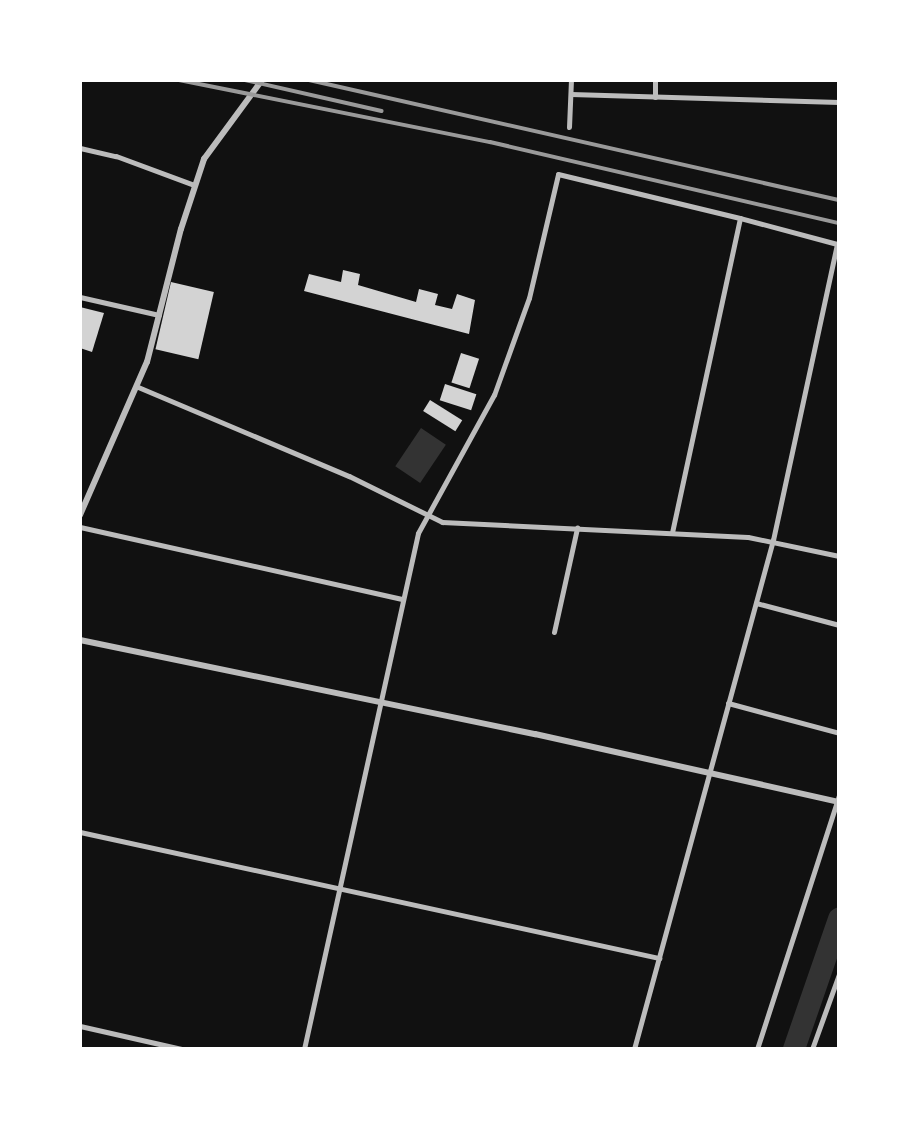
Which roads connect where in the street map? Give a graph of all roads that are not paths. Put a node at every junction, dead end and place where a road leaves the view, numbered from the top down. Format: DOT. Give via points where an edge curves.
graph roads {
  1 [pos="262,80"];
  2 [pos="571,80"];
  3 [pos="655,80"];
  4 [pos="571,94"];
  5 [pos="655,97"];
  6 [pos="839,102"];
  7 [pos="569,127"];
  8 [pos="80,148"];
  9 [pos="194,185"];
  10 [pos="740,218"];
  11 [pos="80,297"];
  12 [pos="159,315"];
  13 [pos="138,387"];
  14 [pos="80,488"];
  15 [pos="90,492"];
  16 [pos="80,515"];
  17 [pos="424,516"];
  18 [pos="80,527"];
  19 [pos="577,528"];
  20 [pos="672,533"];
  21 [pos="773,540"];
  22 [pos="839,556"];
  23 [pos="403,599"];
  24 [pos="756,603"];
  25 [pos="839,625"];
  26 [pos="554,632"];
  27 [pos="80,640"];
  28 [pos="728,703"];
  29 [pos="381,704"];
  30 [pos="839,733"];
  31 [pos="708,775"];
  32 [pos="838,800"];
  33 [pos="80,832"];
  34 [pos="338,889"];
  35 [pos="659,958"];
  36 [pos="839,974"];
  37 [pos="80,1026"];
  38 [pos="181,1049"];
  39 [pos="304,1049"];
  40 [pos="634,1049"];
  41 [pos="757,1049"];
  42 [pos="812,1049"];
  1 -- 9 [label="street" via="221,132"];
  2 -- 4 [label="street"];
  3 -- 5 [label="street"];
  4 -- 5 [label="street"];
  4 -- 7 [label="street"];
  5 -- 6 [label="street"];
  8 -- 9 [label="street"];
  9 -- 12 [label="street"];
  10 -- 17 [label="street" via="558,174 529,298 494,395"];
  10 -- 20 [label="street"];
  10 -- 21 [label="street" via="837,244"];
  11 -- 12 [label="street"];
  12 -- 13 [label="street"];
  13 -- 15 [label="street"];
  13 -- 17 [label="street" via="349,476"];
  14 -- 15 [label="street"];
  15 -- 16 [label="street"];
  17 -- 19 [label="street" via="442,522"];
  17 -- 23 [label="street"];
  18 -- 23 [label="street"];
  19 -- 20 [label="street"];
  19 -- 26 [label="street"];
  20 -- 21 [label="street"];
  21 -- 22 [label="street"];
  21 -- 24 [label="street"];
  23 -- 29 [label="street"];
  24 -- 25 [label="street"];
  24 -- 28 [label="street"];
  27 -- 29 [label="street"];
  28 -- 30 [label="street"];
  28 -- 31 [label="street"];
  29 -- 31 [label="street"];
  29 -- 34 [label="street"];
  31 -- 32 [label="street"];
  31 -- 35 [label="street"];
  32 -- 41 [label="street"];
  33 -- 34 [label="street"];
  34 -- 35 [label="street"];
  34 -- 39 [label="street"];
  35 -- 40 [label="street"];
  36 -- 42 [label="street"];
  37 -- 38 [label="street"];
}
